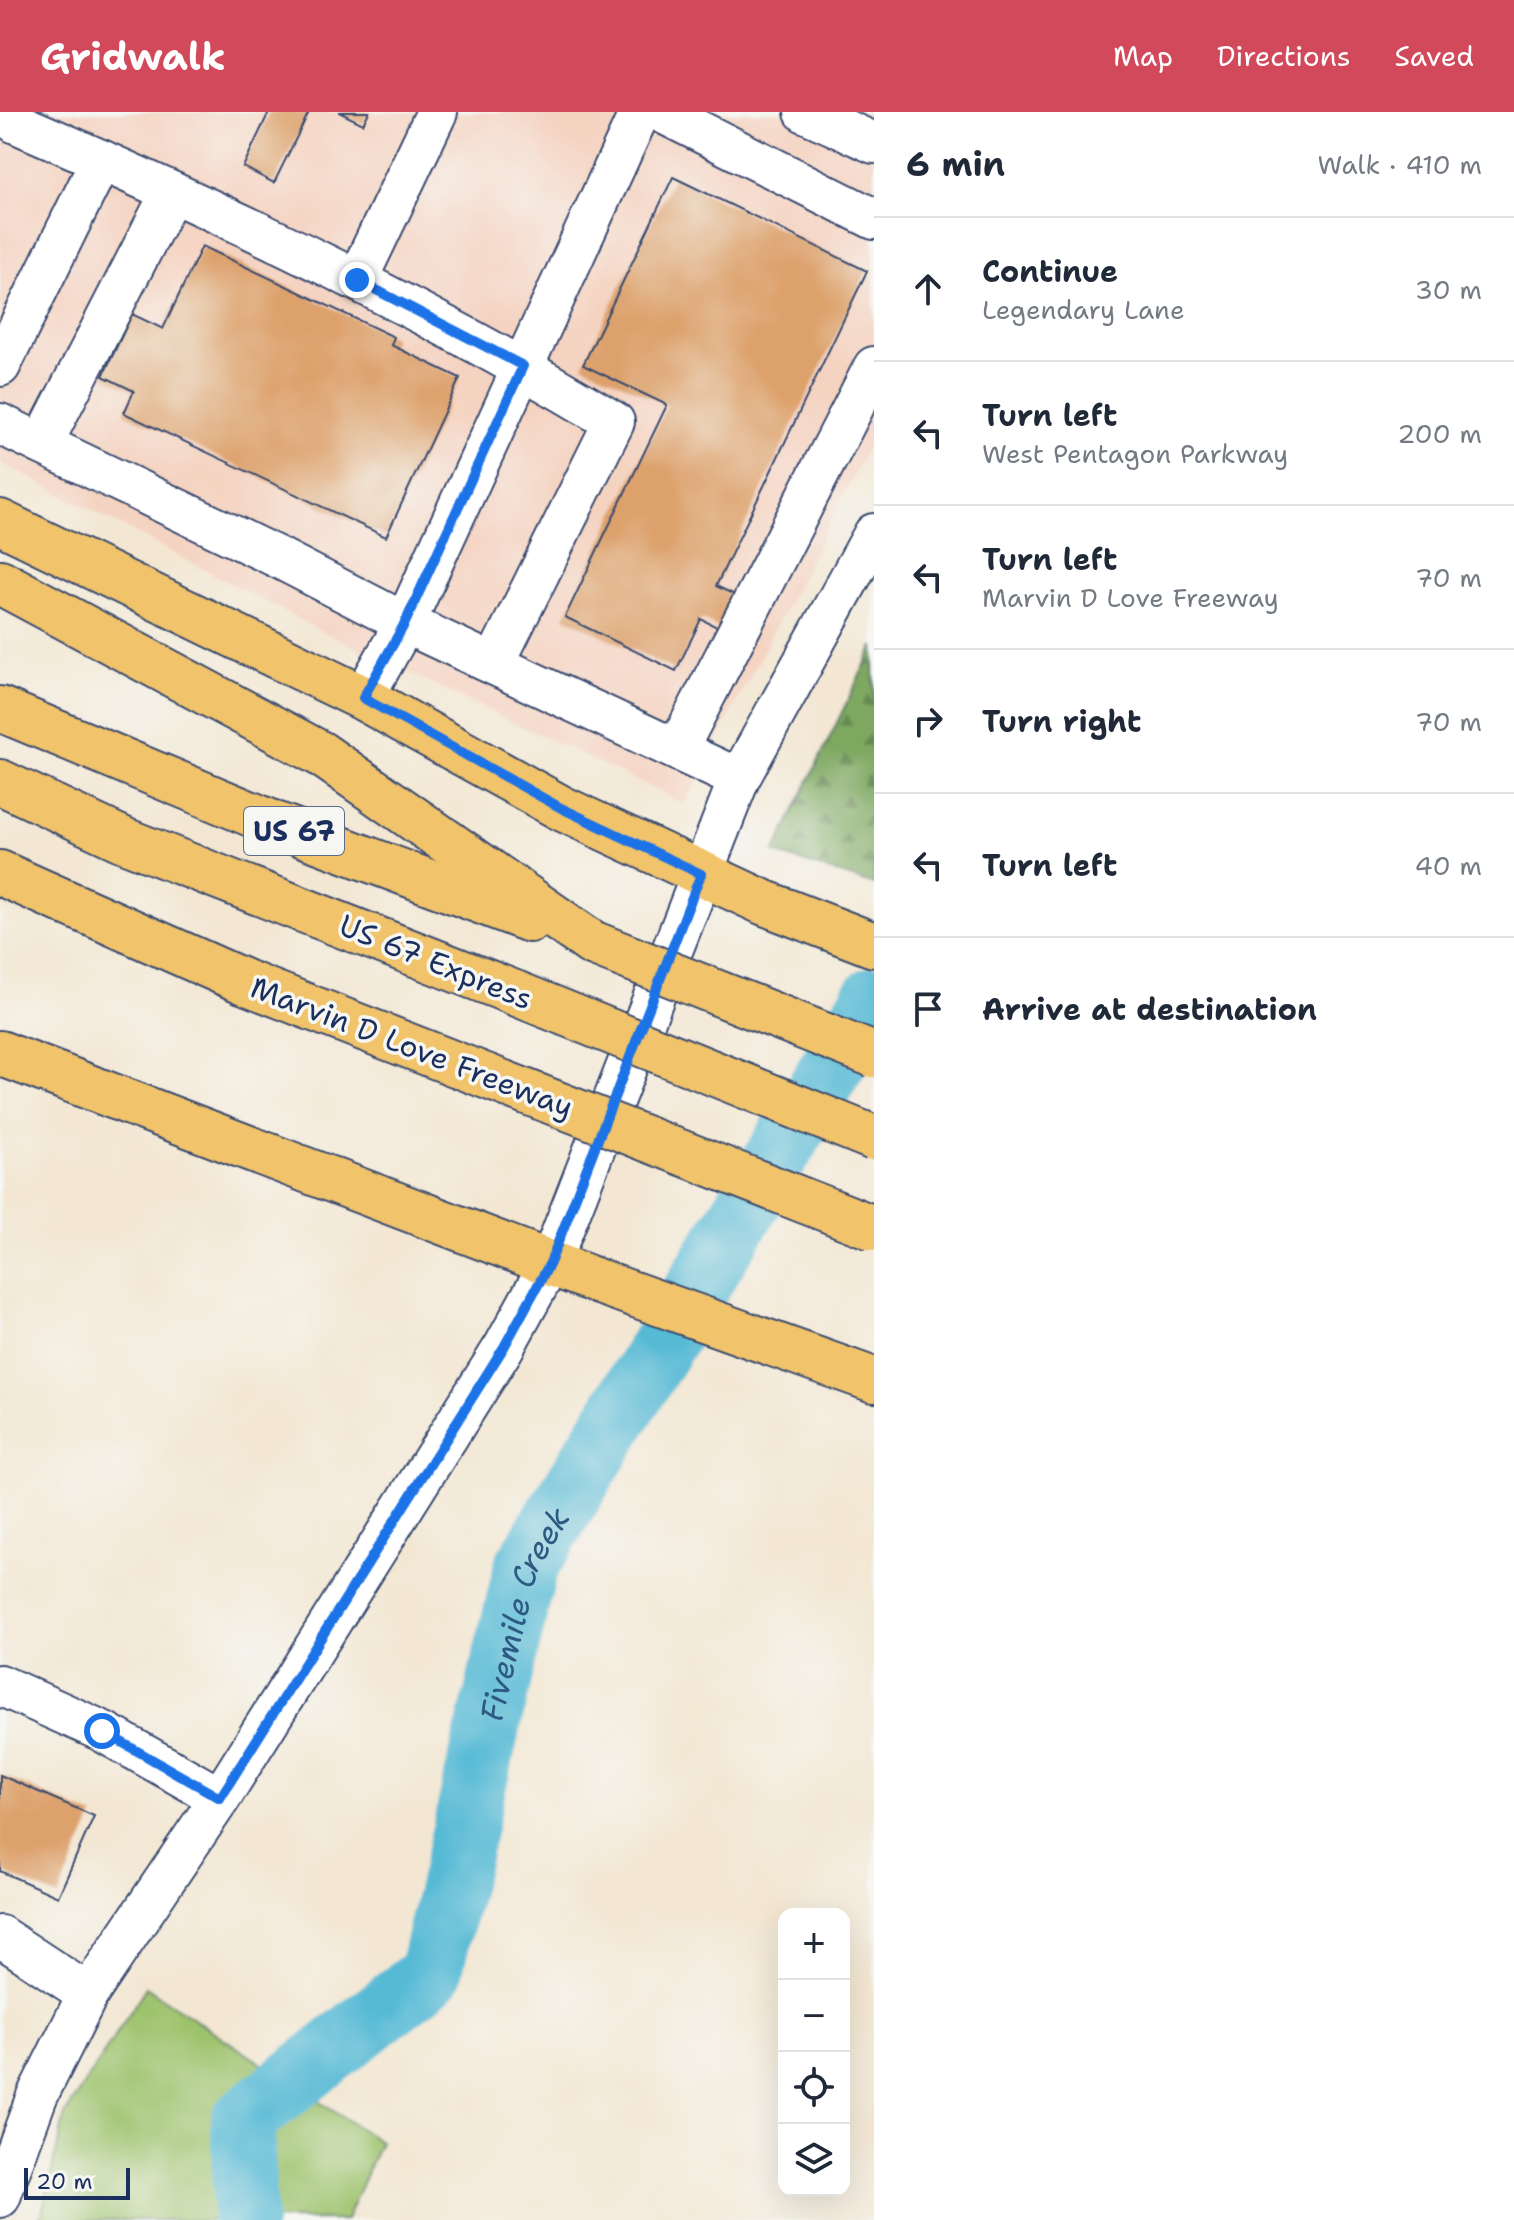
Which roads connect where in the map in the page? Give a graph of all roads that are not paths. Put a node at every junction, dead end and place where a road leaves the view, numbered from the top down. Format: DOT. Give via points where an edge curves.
graph roads {
  1 [pos="437,112"];
  2 [pos="640,112"];
  3 [pos="661,112"];
  4 [pos="805,112"];
  5 [pos="5,131"];
  6 [pos="874,143"];
  7 [pos="101,160"];
  8 [pos="171,193"];
  9 [pos="874,219"];
  10 [pos="357,280"];
  11 [pos="0,366"];
  12 [pos="523,366"];
  13 [pos="874,367"];
  14 [pos="0,424"];
  15 [pos="42,444"];
  16 [pos="0,522"];
  17 [pos="874,534"];
  18 [pos="0,582"];
  19 [pos="405,623"];
  20 [pos="494,664"];
  21 [pos="363,698"];
  22 [pos="0,709"];
  23 [pos="677,750"];
  24 [pos="739,779"];
  25 [pos="0,782"];
  26 [pos="0,873"];
  27 [pos="701,874"];
  28 [pos="592,943"];
  29 [pos="874,945"];
  30 [pos="0,1053"];
  31 [pos="874,1055"];
  32 [pos="874,1138"];
  33 [pos="874,1228"];
  34 [pos="550,1263"];
  35 [pos="860,1376"];
  36 [pos="0,1685"];
  37 [pos="220,1798"];
  38 [pos="4,1941"];
  39 [pos="88,1994"];
  40 [pos="0,2197"];
  1 -- 10 [label="street"];
  2 -- 12 [label="street"];
  3 -- 9 [label="street"];
  4 -- 6 [label="street"];
  5 -- 7 [label="street"];
  7 -- 8 [label="street"];
  7 -- 11 [label="street"];
  8 -- 10 [label="street"];
  8 -- 15 [label="street"];
  10 -- 12 [label="street"];
  12 -- 19 [label="street"];
  12 -- 20 [label="street" via="614,422"];
  13 -- 23 [label="street"];
  14 -- 15 [label="street"];
  15 -- 19 [label="street"];
  16 -- 21 [label="main road"];
  17 -- 24 [label="street"];
  18 -- 28 [label="main road" via="321,754"];
  19 -- 20 [label="street"];
  19 -- 21 [label="street"];
  20 -- 23 [label="street"];
  21 -- 27 [label="main road" via="561,808"];
  22 -- 28 [label="main road, US 67" via="275,824"];
  23 -- 24 [label="street"];
  24 -- 27 [label="street"];
  25 -- 32 [label="main road, US 67 Express, bridge" via="124,840"];
  26 -- 33 [label="main road, Marvin D Love Freeway, bridge" via="245,982"];
  27 -- 29 [label="main road"];
  27 -- 34 [label="street"];
  28 -- 31 [label="main road, US 67, bridge"];
  30 -- 34 [label="main road"];
  34 -- 35 [label="main road"];
  34 -- 37 [label="street" via="504,1347"];
  36 -- 37 [label="street" via="102,1731"];
  37 -- 39 [label="street"];
  38 -- 39 [label="street"];
  39 -- 40 [label="street" via="37,2096"];
}
